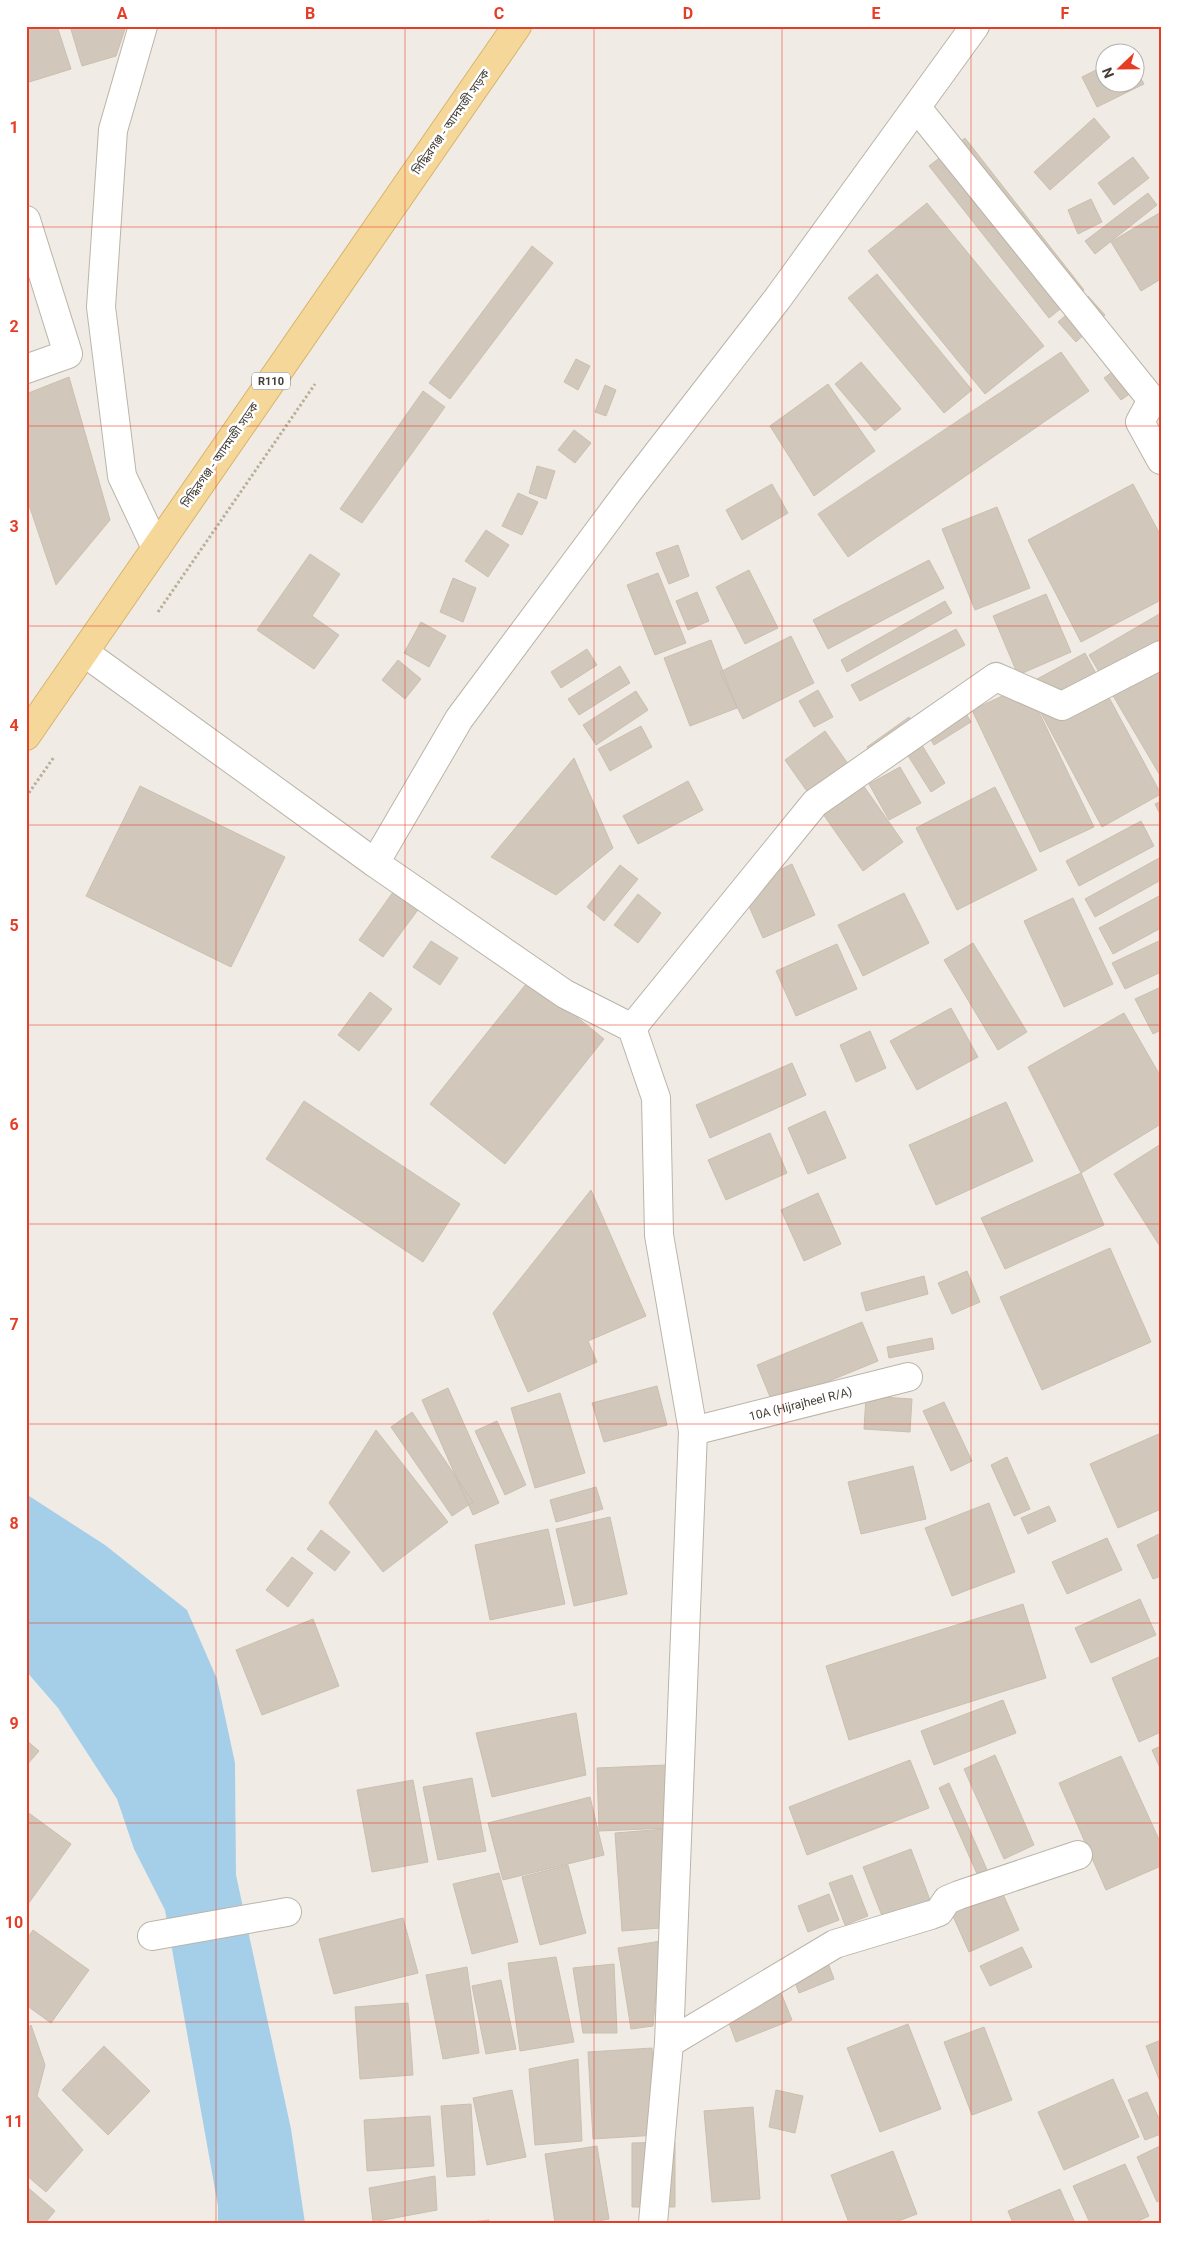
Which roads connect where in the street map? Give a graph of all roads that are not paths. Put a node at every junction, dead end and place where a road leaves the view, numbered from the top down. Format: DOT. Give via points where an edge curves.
graph roads {
  1 [pos="143,26"];
  2 [pos="517,26"];
  3 [pos="975,26"];
  4 [pos="917,108"];
  5 [pos="26,220"];
  6 [pos="26,369"];
  7 [pos="1161,460"];
  8 [pos="156,548"];
  9 [pos="85,653"];
  10 [pos="1161,655"];
  11 [pos="26,736"];
  12 [pos="375,863"];
  13 [pos="632,1028"];
  14 [pos="908,1377"];
  15 [pos="693,1431"];
  16 [pos="1078,1855"];
  17 [pos="287,1912"];
  18 [pos="152,1936"];
  19 [pos="669,2042"];
  20 [pos="653,2223"];
  1 -- 8 [label="street" via="112,130 101,307 122,476"];
  2 -- 8 [label="main road, সিদ্ধিরগঞ্জ - আদমজী সড়ক / R110"];
  3 -- 4 [label="street"];
  4 -- 7 [label="street" via="1152,400 1140,422"];
  4 -- 12 [label="street" via="778,298 458,719"];
  5 -- 6 [label="street" via="68,354"];
  8 -- 9 [label="main road, সিদ্ধিরগঞ্জ - আদমজী সড়ক / R110"];
  9 -- 11 [label="main road, সিদ্ধিরগঞ্জ - আদমজী সড়ক / R110"];
  9 -- 12 [label="street"];
  10 -- 13 [label="street" via="1062,706 996,677 815,803"];
  12 -- 13 [label="street" via="564,994"];
  13 -- 15 [label="street" via="656,1098 659,1235"];
  14 -- 15 [label="street, 10A (Hijrajheel R/A)"];
  15 -- 19 [label="street"];
  16 -- 19 [label="street" via="959,1895 947,1900 939,1912 931,1915 836,1944"];
  17 -- 18 [label="street"];
  19 -- 20 [label="street"];
}
